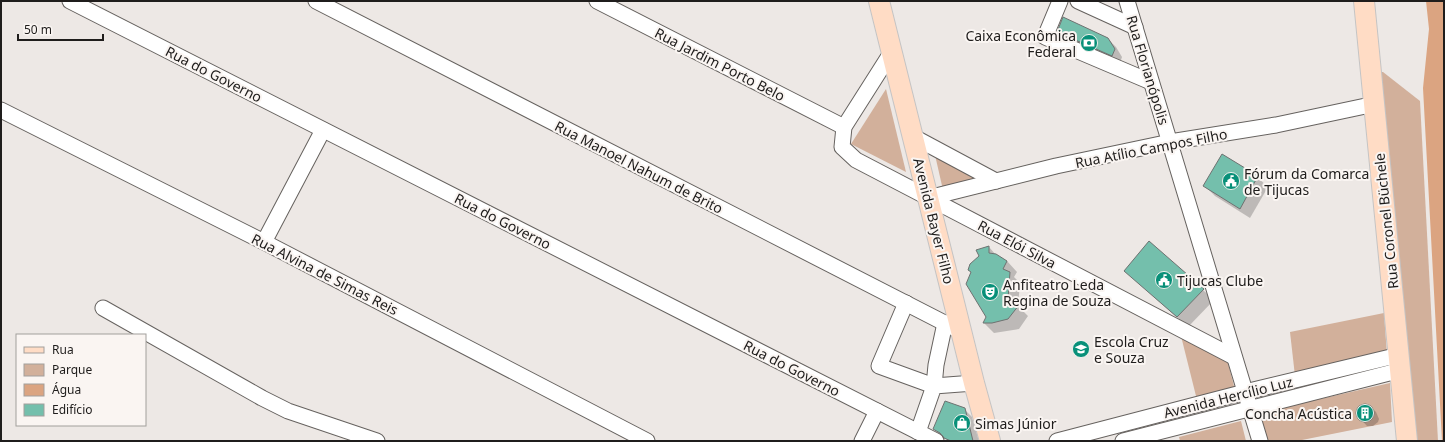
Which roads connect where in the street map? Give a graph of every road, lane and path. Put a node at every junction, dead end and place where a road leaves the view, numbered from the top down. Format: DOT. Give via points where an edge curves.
graph roads {
  1 [pos="70,1"];
  2 [pos="316,1"];
  3 [pos="597,1"];
  4 [pos="879,1"];
  5 [pos="1060,1"];
  6 [pos="1078,1"];
  7 [pos="1127,1"];
  8 [pos="1364,1"];
  9 [pos="1135,27"];
  10 [pos="891,53"];
  11 [pos="1151,82"];
  12 [pos="1375,104"];
  13 [pos="1,110"];
  14 [pos="844,127"];
  15 [pos="323,130"];
  16 [pos="912,136"];
  17 [pos="1170,142"];
  18 [pos="996,181"];
  19 [pos="928,198"];
  20 [pos="264,242"];
  21 [pos="906,303"];
  22 [pos="103,308"];
  23 [pos="954,328"];
  24 [pos="1234,357"];
  25 [pos="1400,363"];
  26 [pos="974,383"];
  27 [pos="934,386"];
  28 [pos="1245,392"];
  29 [pos="1250,409"];
  30 [pos="877,411"];
  31 [pos="918,432"];
  32 [pos="933,440"];
  33 [pos="376,441"];
  34 [pos="647,441"];
  35 [pos="862,441"];
  36 [pos="990,441"];
  37 [pos="1058,441"];
  38 [pos="1123,441"];
  39 [pos="1260,441"];
  40 [pos="1407,441"];
  1 -- 15 [label="street, Rua do Governo"];
  2 -- 21 [label="street, Rua Manoel Nahum de Brito"];
  3 -- 14 [label="street, Rua Jardim Porto Belo"];
  4 -- 10 [label="main road, Avenida Bayer Filho"];
  5 -- 11 [label="street" via="1045,37"];
  6 -- 9 [label="street"];
  7 -- 9 [label="street, Rua Florianópolis"];
  8 -- 12 [label="main road, Rua Coronel Büchele"];
  9 -- 11 [label="street, Rua Florianópolis"];
  10 -- 14 [label="street"];
  10 -- 16 [label="main road, Avenida Bayer Filho"];
  11 -- 17 [label="street, Rua Florianópolis"];
  12 -- 17 [label="street, Rua Atílio Campos Filho" via="1276,125"];
  12 -- 25 [label="main road, Rua Coronel Büchele"];
  13 -- 20 [label="street, Rua Alvina de Simas Reis"];
  14 -- 19 [label="street, Rua Elói Silva" via="842,147 856,160"];
  15 -- 20 [label="street"];
  15 -- 30 [label="street, Rua do Governo"];
  16 -- 18 [label="street"];
  16 -- 19 [label="main road, Avenida Bayer Filho"];
  17 -- 18 [label="street, Rua Atílio Campos Filho"];
  17 -- 24 [label="street, Rua Florianópolis"];
  18 -- 19 [label="street, Rua Atílio Campos Filho"];
  19 -- 23 [label="main road, Avenida Bayer Filho"];
  19 -- 24 [label="street, Rua Elói Silva"];
  20 -- 34 [label="street, Rua Alvina de Simas Reis"];
  21 -- 23 [label="street, Rua Manoel Nahum de Brito"];
  21 -- 27 [label="street" via="879,366"];
  22 -- 33 [label="street" via="288,411"];
  23 -- 26 [label="main road, Avenida Bayer Filho"];
  23 -- 27 [label="street" via="936,365"];
  24 -- 28 [label="street, Rua Florianópolis"];
  25 -- 28 [label="street, Avenida Hercílio Luz"];
  25 -- 29 [label="street, Avenida Hercílio Luz"];
  25 -- 40 [label="main road, Rua Coronel Büchele"];
  26 -- 27 [label="street"];
  26 -- 36 [label="main road, Avenida Bayer Filho"];
  27 -- 31 [label="street"];
  28 -- 29 [label="street, Rua Florianópolis"];
  28 -- 37 [label="street, Avenida Hercílio Luz"];
  29 -- 38 [label="street, Avenida Hercílio Luz"];
  29 -- 39 [label="street, Rua Florianópolis"];
  30 -- 31 [label="street, Rua do Governo"];
  30 -- 35 [label="street"];
  31 -- 32 [label="street, Rua do Governo"];
}
